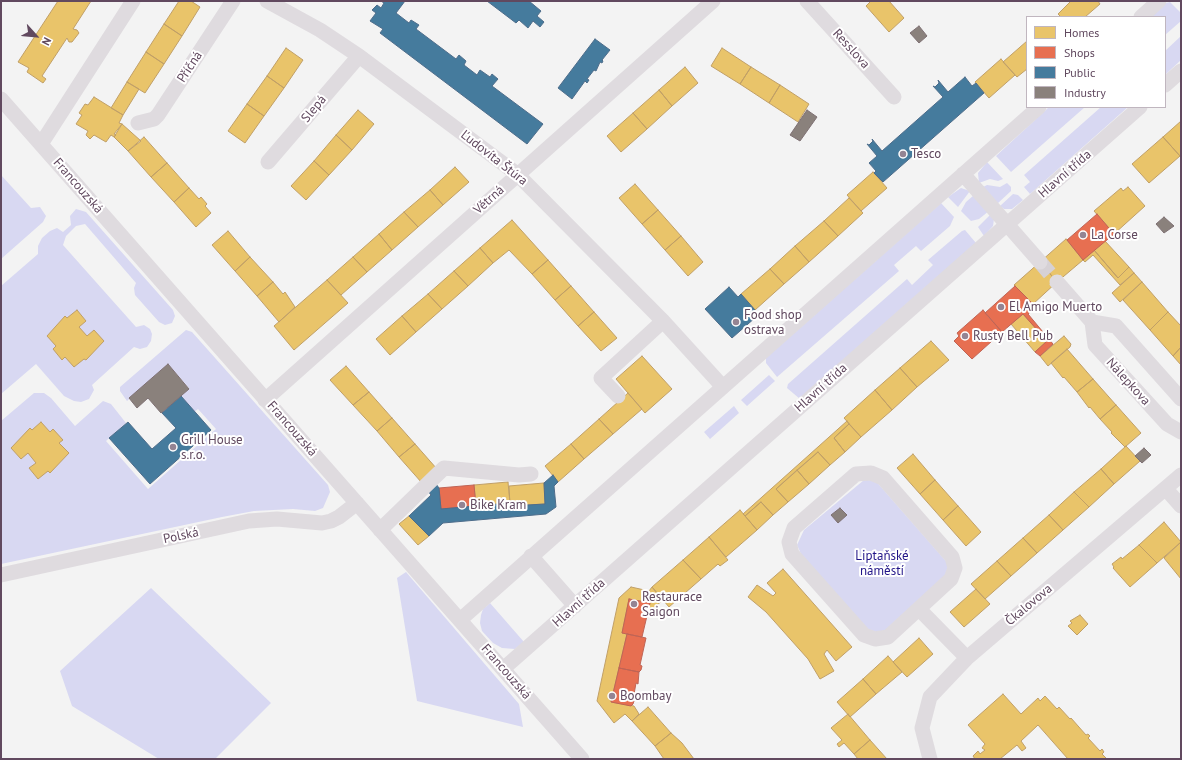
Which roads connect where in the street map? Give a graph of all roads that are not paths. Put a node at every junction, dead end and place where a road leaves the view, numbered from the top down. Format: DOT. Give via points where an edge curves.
graph roads {
  1 [pos="133,1"];
  2 [pos="233,1"];
  3 [pos="268,1"];
  4 [pos="713,1"];
  5 [pos="807,1"];
  6 [pos="1159,1"];
  7 [pos="1142,16"];
  8 [pos="359,56"];
  9 [pos="1181,71"];
  10 [pos="1166,84"];
  11 [pos="894,97"];
  12 [pos="1,99"];
  13 [pos="1038,108"];
  14 [pos="1139,108"];
  15 [pos="138,123"];
  16 [pos="41,144"];
  17 [pos="268,162"];
  18 [pos="517,174"];
  19 [pos="963,174"];
  20 [pos="1007,224"];
  21 [pos="1040,262"];
  22 [pos="1056,282"];
  23 [pos="663,322"];
  24 [pos="1092,322"];
  25 [pos="723,387"];
  26 [pos="618,396"];
  27 [pos="1181,399"];
  28 [pos="265,400"];
  29 [pos="1181,432"];
  30 [pos="530,474"];
  31 [pos="1181,475"];
  32 [pos="1166,489"];
  33 [pos="357,503"];
  34 [pos="1181,506"];
  35 [pos="380,530"];
  36 [pos="531,556"];
  37 [pos="1,575"];
  38 [pos="575,606"];
  39 [pos="919,609"];
  40 [pos="460,620"];
  41 [pos="967,658"];
  42 [pos="503,670"];
  43 [pos="582,759"];
  44 [pos="930,759"];
  1 -- 16 [label="street"];
  2 -- 15 [label="street, Příčná" via="158,115 154,119"];
  3 -- 8 [label="street, Ľudovíta Štúra" via="320,30"];
  4 -- 18 [label="street, Větrná"];
  5 -- 11 [label="street, Resslova"];
  6 -- 7 [label="street"];
  8 -- 17 [label="street, Slepá"];
  8 -- 18 [label="street, Ľudovíta Štúra"];
  9 -- 10 [label="street"];
  12 -- 16 [label="street, Francouzská"];
  13 -- 19 [label="street"];
  14 -- 20 [label="street, Hlavní třída"];
  16 -- 28 [label="street, Francouzská"];
  18 -- 23 [label="street, Ľudovíta Štúra"];
  18 -- 28 [label="street, Větrná"];
  19 -- 20 [label="street"];
  19 -- 25 [label="street"];
  20 -- 21 [label="street"];
  20 -- 38 [label="street, Hlavní třída"];
  22 -- 24 [label="street"];
  23 -- 25 [label="street, Ľudovíta Štúra"];
  23 -- 26 [label="street" via="601,378"];
  24 -- 27 [label="street" via="1116,326"];
  24 -- 29 [label="street, Nálepkova" via="1094,345 1167,424"];
  25 -- 36 [label="street"];
  28 -- 33 [label="street, Francouzská"];
  30 -- 35 [label="street" via="444,468"];
  31 -- 32 [label="street, Čkalovova"];
  32 -- 34 [label="street"];
  32 -- 41 [label="street, Čkalovova"];
  33 -- 35 [label="street, Francouzská"];
  33 -- 37 [label="street, Polská" via="339,517 322,523 277,519 249,521"];
  35 -- 40 [label="street, Francouzská"];
  36 -- 38 [label="street"];
  36 -- 40 [label="street"];
  38 -- 42 [label="street, Hlavní třída"];
  39 -- 39 [label="street" via="951,579 955,568 952,557 882,478 871,473 856,474 794,528 789,542 792,554 864,635 875,639 888,637"];
  39 -- 41 [label="street"];
  40 -- 42 [label="street, Francouzská"];
  41 -- 44 [label="street, Čkalovova" via="930,697 922,728"];
  42 -- 43 [label="street, Francouzská"];
}
